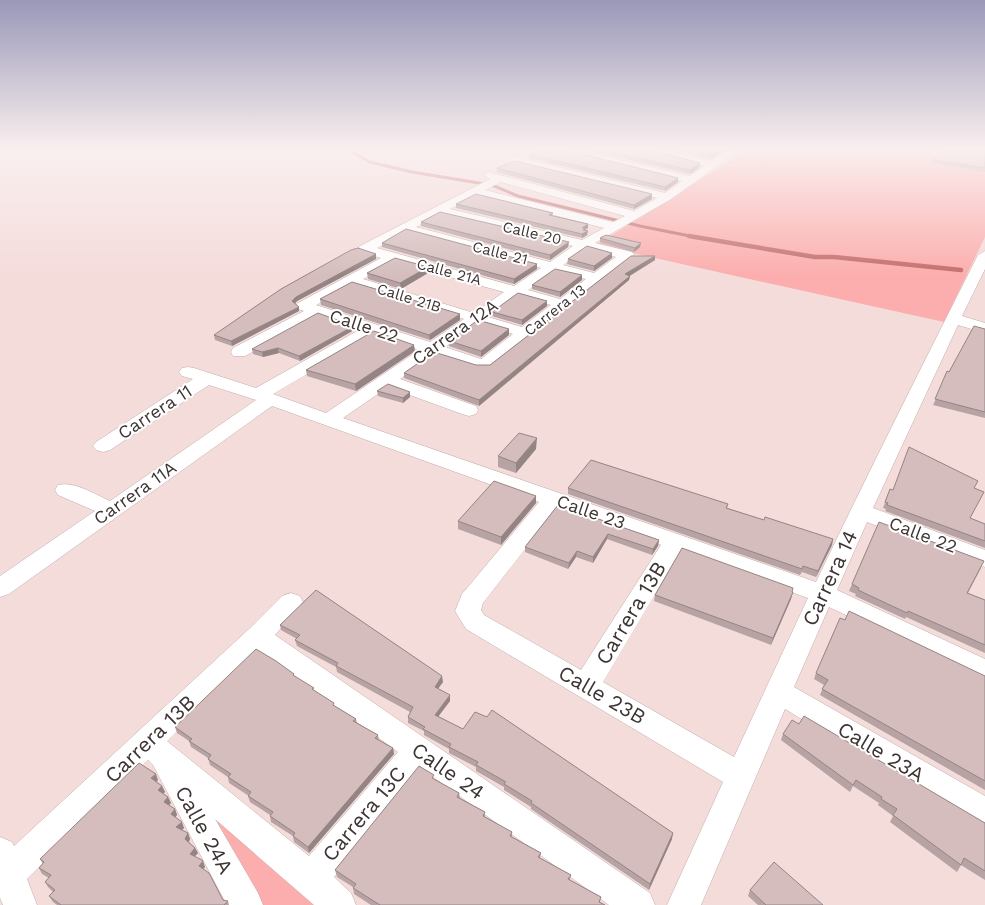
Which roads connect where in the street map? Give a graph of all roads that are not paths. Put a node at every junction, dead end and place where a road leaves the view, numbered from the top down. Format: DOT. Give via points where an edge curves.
graph roads {
  1 [pos="474,191"];
  2 [pos="549,191"];
  3 [pos="560,191"];
  4 [pos="644,191"];
  5 [pos="675,191"];
  6 [pos="556,193"];
  7 [pos="667,197"];
  8 [pos="438,210"];
  9 [pos="636,216"];
  10 [pos="618,226"];
  11 [pos="404,228"];
  12 [pos="583,245"];
  13 [pos="627,255"];
  14 [pos="393,257"];
  15 [pos="984,259"];
  16 [pos="552,266"];
  17 [pos="597,278"];
  18 [pos="350,280"];
  19 [pos="516,291"];
  20 [pos="563,304"];
  21 [pos="309,308"];
  22 [pos="476,318"];
  23 [pos="954,319"];
  24 [pos="985,328"];
  25 [pos="372,329"];
  26 [pos="525,333"];
  27 [pos="432,348"];
  28 [pos="239,352"];
  29 [pos="483,365"];
  30 [pos="197,375"];
  31 [pos="386,380"];
  32 [pos="264,397"];
  33 [pos="469,410"];
  34 [pos="328,420"];
  35 [pos="103,446"];
  36 [pos="66,490"];
  37 [pos="553,499"];
  38 [pos="112,510"];
  39 [pos="860,511"];
  40 [pos="675,541"];
  41 [pos="985,559"];
  42 [pos="0,588"];
  43 [pos="823,594"];
  44 [pos="291,602"];
  45 [pos="258,636"];
  46 [pos="985,671"];
  47 [pos="586,686"];
  48 [pos="778,691"];
  49 [pos="155,749"];
  50 [pos="418,750"];
  51 [pos="740,776"];
  52 [pos="985,814"];
  53 [pos="4,864"];
  54 [pos="311,879"];
  55 [pos="20,905"];
  56 [pos="246,905"];
  57 [pos="339,905"];
  58 [pos="638,905"];
  59 [pos="684,905"];
  1 -- 8 [label="street"];
  1 -- 10 [label="street"];
  2 -- 6 [label="street"];
  3 -- 6 [label="street"];
  4 -- 7 [label="street"];
  5 -- 7 [label="street"];
  6 -- 9 [label="street"];
  7 -- 9 [label="street"];
  8 -- 11 [label="street"];
  8 -- 12 [label="street, Calle 20"];
  9 -- 10 [label="street"];
  10 -- 12 [label="street"];
  11 -- 14 [label="street, Calle 21A" via="365,249"];
  11 -- 16 [label="street, Calle 21"];
  12 -- 13 [label="street, Calle 20"];
  12 -- 16 [label="street, Carrera 12A"];
  13 -- 17 [label="street, Carrera 13"];
  14 -- 18 [label="street"];
  14 -- 19 [label="street, Calle 21A"];
  15 -- 23 [label="street, Carrera 14"];
  16 -- 17 [label="street, Calle 21"];
  16 -- 19 [label="street, Carrera 12A"];
  17 -- 20 [label="street, Carrera 13"];
  18 -- 21 [label="street"];
  18 -- 22 [label="street, Calle 21B"];
  19 -- 20 [label="street, Calle 21A"];
  19 -- 22 [label="street, Carrera 12A"];
  20 -- 26 [label="street, Carrera 13"];
  21 -- 25 [label="street, Calle 22"];
  21 -- 28 [label="street"];
  22 -- 26 [label="street, Calle 21B"];
  22 -- 27 [label="street, Carrera 12A"];
  23 -- 24 [label="street"];
  23 -- 39 [label="street, Carrera 14"];
  25 -- 27 [label="street, Calle 22"];
  25 -- 32 [label="street, Carrera 11A"];
  26 -- 29 [label="street, Carrera 13"];
  27 -- 29 [label="street, Calle 22"];
  27 -- 31 [label="street, Carrera 12A"];
  30 -- 32 [label="street, Calle 23"];
  30 -- 35 [label="street, Carrera 11"];
  31 -- 33 [label="street"];
  31 -- 34 [label="street, Carrera 12A"];
  32 -- 34 [label="street, Calle 23"];
  32 -- 38 [label="street, Carrera 11A"];
  34 -- 37 [label="street, Calle 23"];
  36 -- 38 [label="street"];
  37 -- 40 [label="street, Calle 23"];
  37 -- 47 [label="street, Calle 23B" via="471,600 468,611 476,622"];
  38 -- 42 [label="street, Carrera 11A"];
  39 -- 41 [label="street, Calle 22"];
  39 -- 43 [label="street, Carrera 14"];
  40 -- 43 [label="street, Calle 23"];
  40 -- 47 [label="street, Carrera 13B"];
  43 -- 46 [label="street, Calle 23"];
  43 -- 48 [label="street, Carrera 14"];
  44 -- 45 [label="street, Carrera 13B"];
  45 -- 49 [label="street, Carrera 13B"];
  45 -- 50 [label="street, Calle 24"];
  47 -- 51 [label="street, Calle 23B"];
  48 -- 51 [label="street, Carrera 14"];
  48 -- 52 [label="street, Calle 23A"];
  49 -- 53 [label="street, Carrera 13B"];
  49 -- 54 [label="street"];
  49 -- 56 [label="street, Calle 24A"];
  50 -- 54 [label="street, Carrera 13C"];
  50 -- 58 [label="street, Calle 24"];
  51 -- 59 [label="street, Carrera 14"];
  53 -- 55 [label="street"];
  54 -- 57 [label="street"];
}
